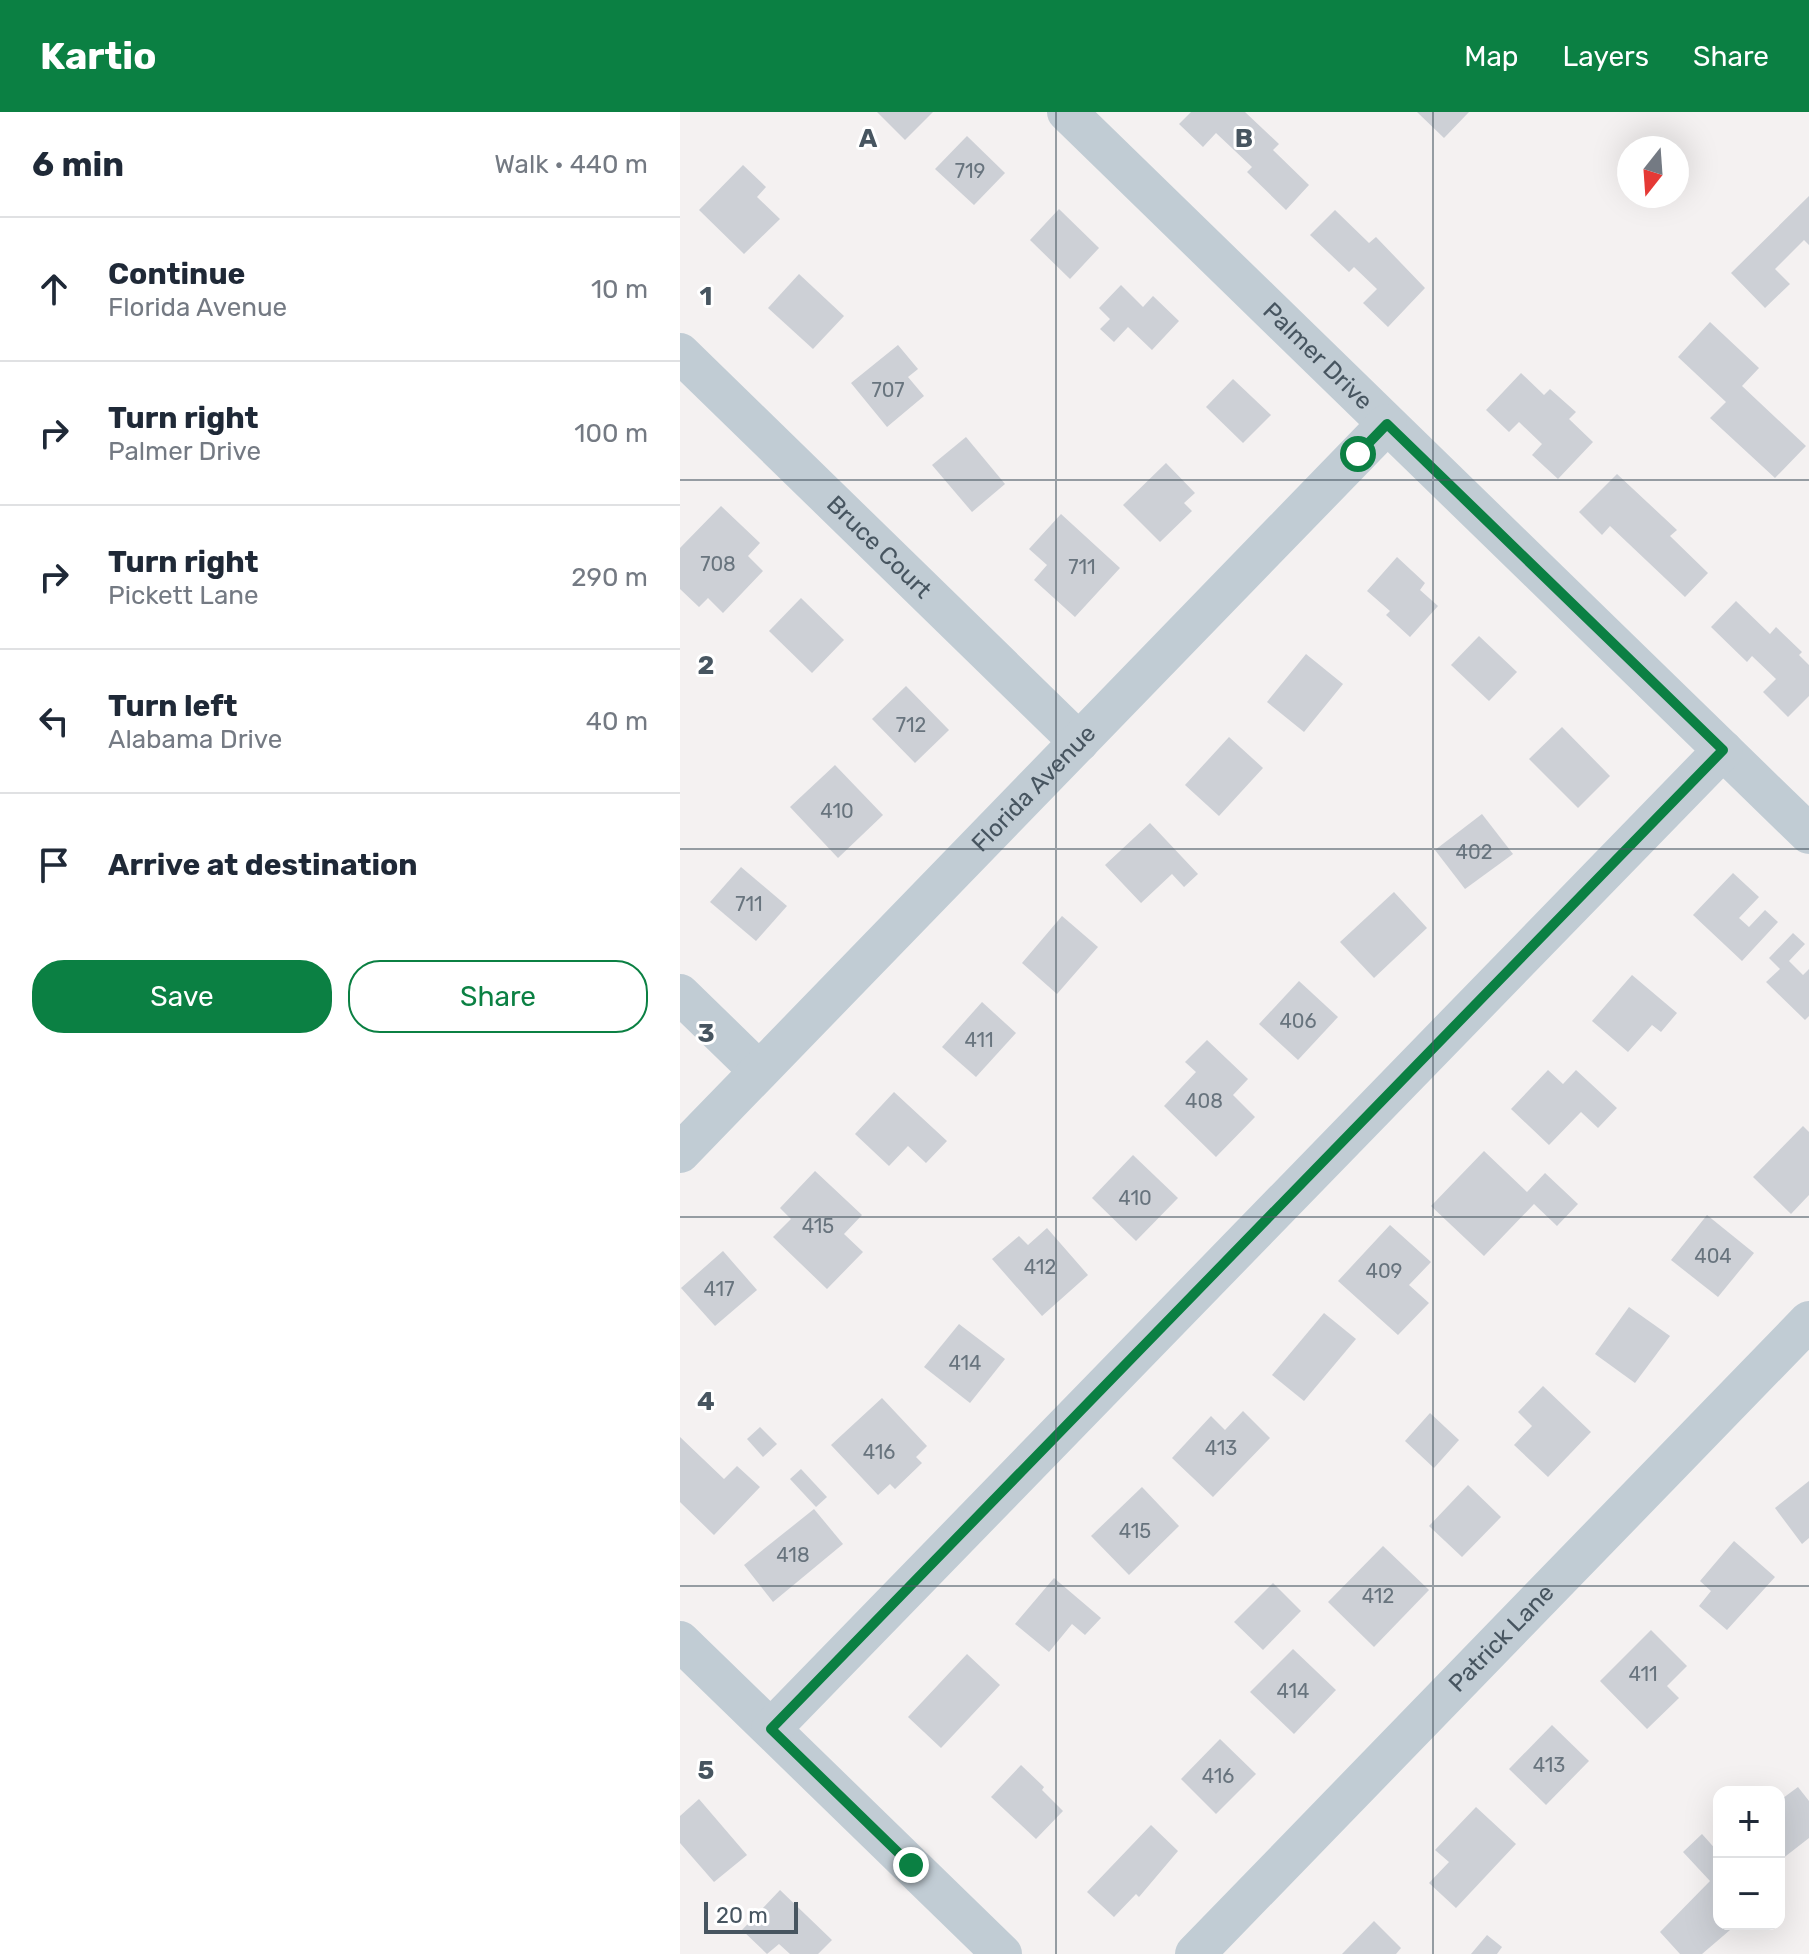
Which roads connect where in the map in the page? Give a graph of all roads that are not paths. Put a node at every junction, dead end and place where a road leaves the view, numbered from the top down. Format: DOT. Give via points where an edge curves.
graph roads {
  1 [pos="1067,112"];
  2 [pos="680,353"];
  3 [pos="1387,424"];
  4 [pos="1079,742"];
  5 [pos="1723,750"];
  6 [pos="1809,834"];
  7 [pos="680,994"];
  8 [pos="759,1071"];
  9 [pos="680,1153"];
  10 [pos="1809,1321"];
  11 [pos="680,1641"];
  12 [pos="771,1729"];
  13 [pos="1002,1954"];
  14 [pos="1195,1954"];
  1 -- 3 [label="street, Palmer Drive"];
  2 -- 4 [label="street, Bruce Court"];
  3 -- 4 [label="street, Florida Avenue"];
  3 -- 5 [label="street, Palmer Drive"];
  4 -- 8 [label="street, Florida Avenue"];
  5 -- 6 [label="street, Palmer Drive"];
  5 -- 12 [label="street"];
  7 -- 8 [label="street"];
  8 -- 9 [label="street, Florida Avenue"];
  10 -- 14 [label="street, Patrick Lane"];
  11 -- 12 [label="street"];
  12 -- 13 [label="street"];
}
